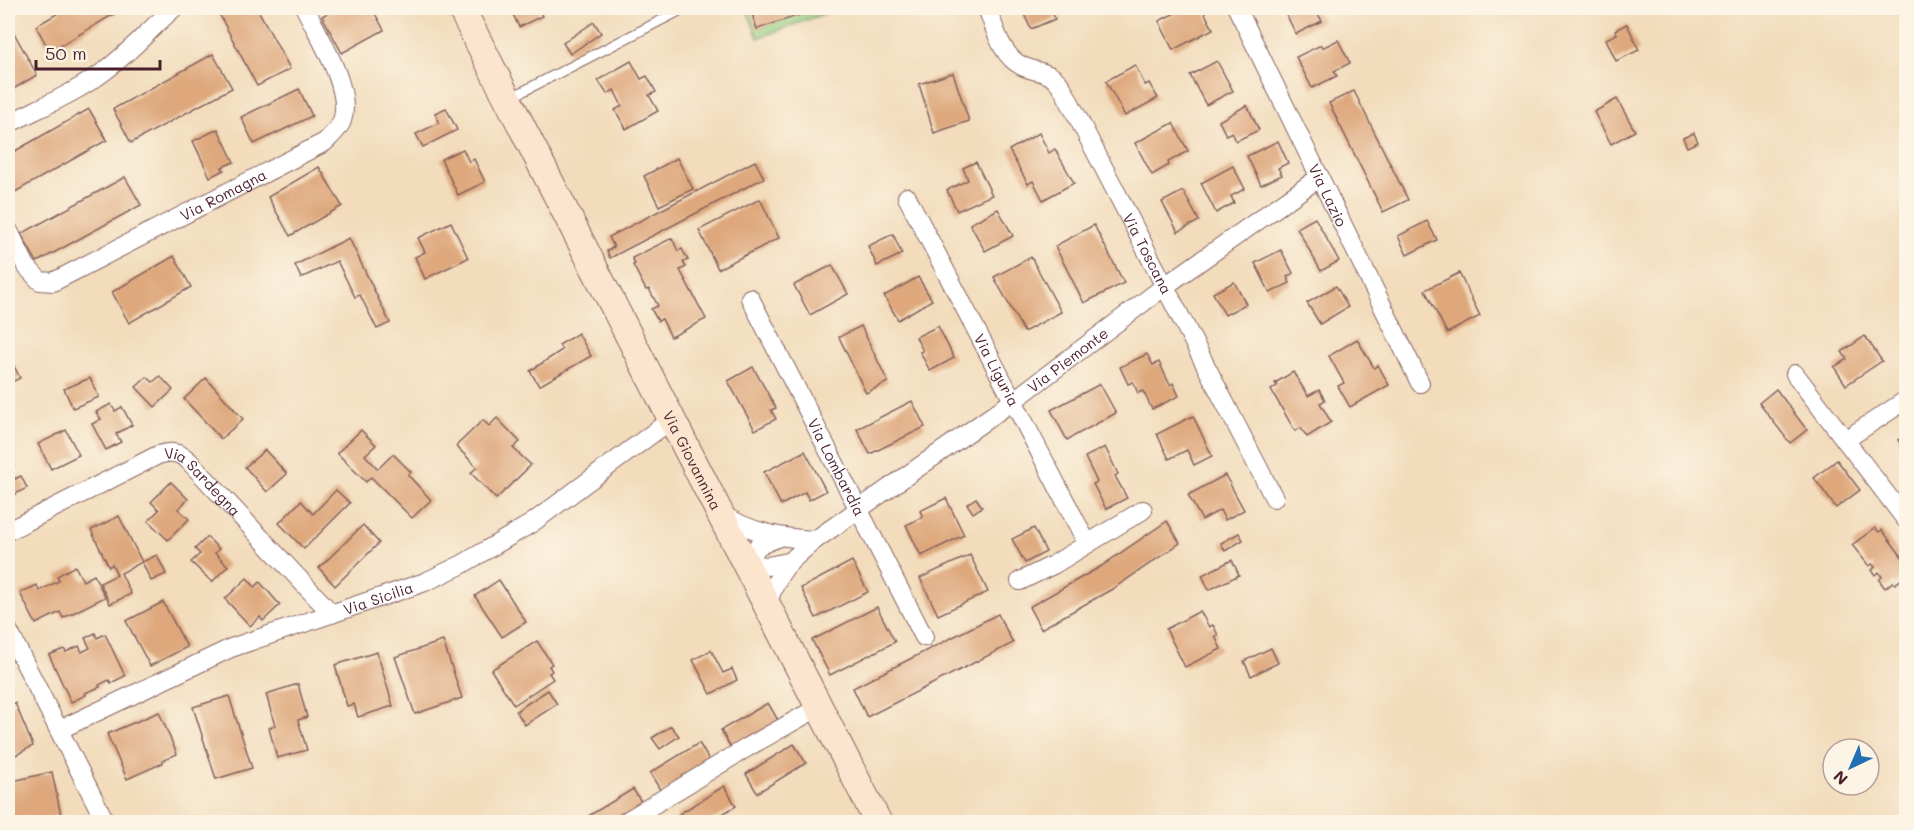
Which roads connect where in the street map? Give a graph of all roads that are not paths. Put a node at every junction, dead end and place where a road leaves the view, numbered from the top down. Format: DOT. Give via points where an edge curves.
graph roads {
  1 [pos="174,8"];
  2 [pos="305,8"];
  3 [pos="461,8"];
  4 [pos="685,8"];
  5 [pos="987,8"];
  6 [pos="1237,8"];
  7 [pos="508,99"];
  8 [pos="8,124"];
  9 [pos="1320,177"];
  10 [pos="907,197"];
  11 [pos="8,229"];
  12 [pos="1165,286"];
  13 [pos="750,298"];
  14 [pos="1795,374"];
  15 [pos="1420,383"];
  16 [pos="1906,400"];
  17 [pos="1013,401"];
  18 [pos="672,419"];
  19 [pos="1845,440"];
  20 [pos="1274,498"];
  21 [pos="858,509"];
  22 [pos="1143,510"];
  23 [pos="719,512"];
  24 [pos="1906,520"];
  25 [pos="8,531"];
  26 [pos="779,537"];
  27 [pos="815,540"];
  28 [pos="1087,543"];
  29 [pos="788,562"];
  30 [pos="746,564"];
  31 [pos="1020,581"];
  32 [pos="767,605"];
  33 [pos="332,614"];
  34 [pos="8,630"];
  35 [pos="924,637"];
  36 [pos="819,707"];
  37 [pos="59,730"];
  38 [pos="105,821"];
  39 [pos="626,822"];
  40 [pos="878,822"];
  1 -- 8 [label="street" via="97,77"];
  2 -- 11 [label="street, Via Romagna" via="331,61 344,101 341,125 325,142 53,282 40,281 31,273"];
  3 -- 7 [label="street, Via Giovannina"];
  4 -- 7 [label="lane"];
  5 -- 12 [label="street, Via Toscana" via="1011,58 1048,74 1062,87"];
  6 -- 9 [label="street, Via Lazio"];
  7 -- 18 [label="street, Via Giovannina"];
  9 -- 12 [label="street, Via Piemonte"];
  9 -- 15 [label="street, Via Lazio"];
  10 -- 17 [label="street, Via Liguria"];
  12 -- 17 [label="street, Via Piemonte"];
  12 -- 20 [label="street, Via Toscana"];
  13 -- 21 [label="street, Via Lombardia"];
  14 -- 19 [label="street"];
  16 -- 19 [label="street"];
  17 -- 21 [label="street, Via Piemonte"];
  17 -- 28 [label="street, Via Liguria"];
  18 -- 23 [label="street, Via Giovannina"];
  18 -- 33 [label="street, Via Sicilia" via="505,540 425,582"];
  19 -- 24 [label="street"];
  21 -- 27 [label="street, Via Piemonte"];
  21 -- 35 [label="street, Via Lombardia"];
  22 -- 28 [label="street"];
  23 -- 26 [label="street" via="746,527"];
  23 -- 30 [label="street, Via Giovannina"];
  25 -- 33 [label="street, Via Sardegna" via="158,455 178,453"];
  26 -- 27 [label="street"];
  26 -- 30 [label="street" via="758,546"];
  27 -- 29 [label="street, Via Piemonte"];
  28 -- 31 [label="street"];
  29 -- 30 [label="street"];
  29 -- 32 [label="street, Via Piemonte"];
  30 -- 32 [label="street, Via Giovannina"];
  32 -- 36 [label="street, Via Giovannina"];
  33 -- 37 [label="street, Via Sicilia" via="231,648"];
  34 -- 37 [label="street"];
  36 -- 39 [label="street"];
  36 -- 40 [label="street, Via Giovannina"];
  37 -- 38 [label="street"];
}
